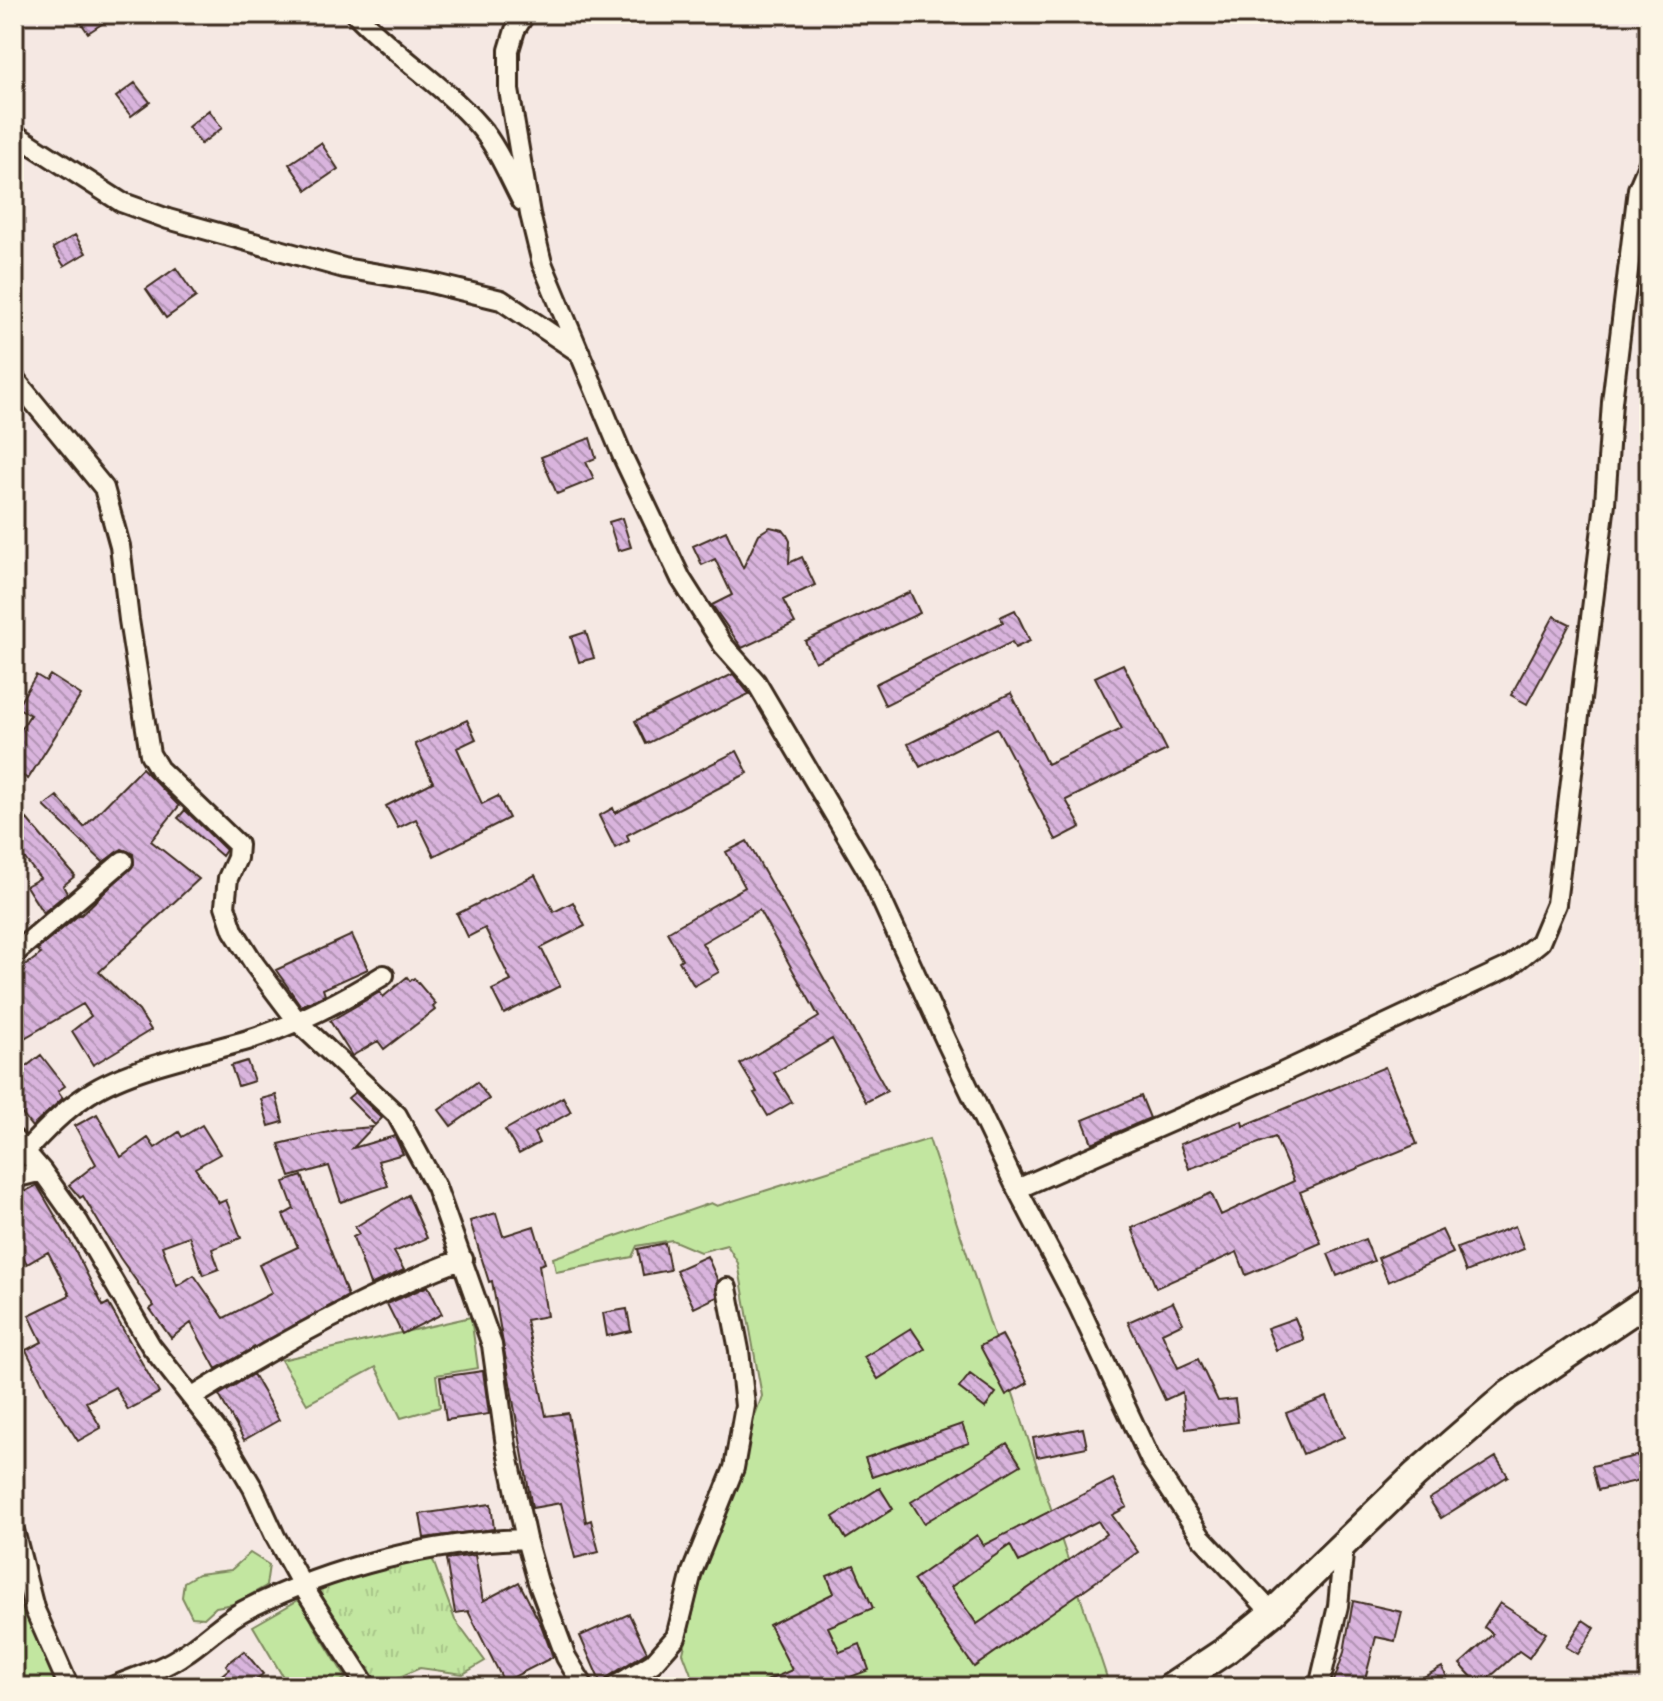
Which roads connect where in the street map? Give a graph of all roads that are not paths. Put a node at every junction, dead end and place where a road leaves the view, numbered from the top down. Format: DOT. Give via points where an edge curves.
graph roads {
  1 [pos="356,14"];
  2 [pos="525,14"];
  3 [pos="18,136"];
  4 [pos="1649,163"];
  5 [pos="530,214"];
  6 [pos="580,353"];
  7 [pos="14,378"];
  8 [pos="123,861"];
  9 [pos="14,954"];
  10 [pos="384,975"];
  11 [pos="298,1022"];
  12 [pos="19,1146"];
  13 [pos="42,1171"];
  14 [pos="14,1178"];
  15 [pos="1017,1189"];
  16 [pos="463,1259"];
  17 [pos="727,1288"];
  18 [pos="1649,1300"];
  19 [pos="193,1397"];
  20 [pos="14,1530"];
  21 [pos="526,1539"];
  22 [pos="1344,1544"];
  23 [pos="302,1585"];
  24 [pos="1272,1613"];
  25 [pos="69,1687"];
  26 [pos="112,1687"];
  27 [pos="367,1687"];
  28 [pos="584,1687"];
  29 [pos="614,1687"];
  30 [pos="1171,1687"];
  31 [pos="1319,1687"];
  1 -- 5 [label="street" via="481,128"];
  2 -- 5 [label="street" via="509,50 509,77"];
  3 -- 6 [label="street" via="121,202 344,268 501,300"];
  4 -- 15 [label="street" via="1638,189 1556,904 1540,942 1510,966"];
  5 -- 6 [label="street" via="542,263"];
  6 -- 15 [label="street" via="681,579 723,645 756,682 870,875"];
  7 -- 11 [label="street" via="104,488 120,546 150,754 238,845 225,906 233,930"];
  8 -- 9 [label="street"];
  10 -- 11 [label="street"];
  11 -- 12 [label="street" via="116,1080"];
  11 -- 16 [label="street" via="397,1115 436,1187"];
  12 -- 13 [label="street"];
  13 -- 14 [label="street"];
  13 -- 19 [label="street" via="151,1346"];
  15 -- 24 [label="street" via="1150,1459 1201,1537"];
  16 -- 19 [label="street" via="348,1311"];
  16 -- 21 [label="street" via="492,1345"];
  17 -- 29 [label="street" via="745,1406 734,1468 692,1572 676,1637 653,1663"];
  18 -- 22 [label="street" via="1506,1396"];
  19 -- 23 [label="street" via="253,1488"];
  20 -- 25 [label="street" via="34,1608"];
  21 -- 23 [label="street" via="480,1540 410,1552"];
  21 -- 28 [label="street" via="566,1657"];
  22 -- 24 [label="street"];
  22 -- 31 [label="street" via="1338,1606"];
  23 -- 26 [label="street" via="245,1610 183,1656"];
  23 -- 27 [label="street"];
  24 -- 30 [label="street"];
}
